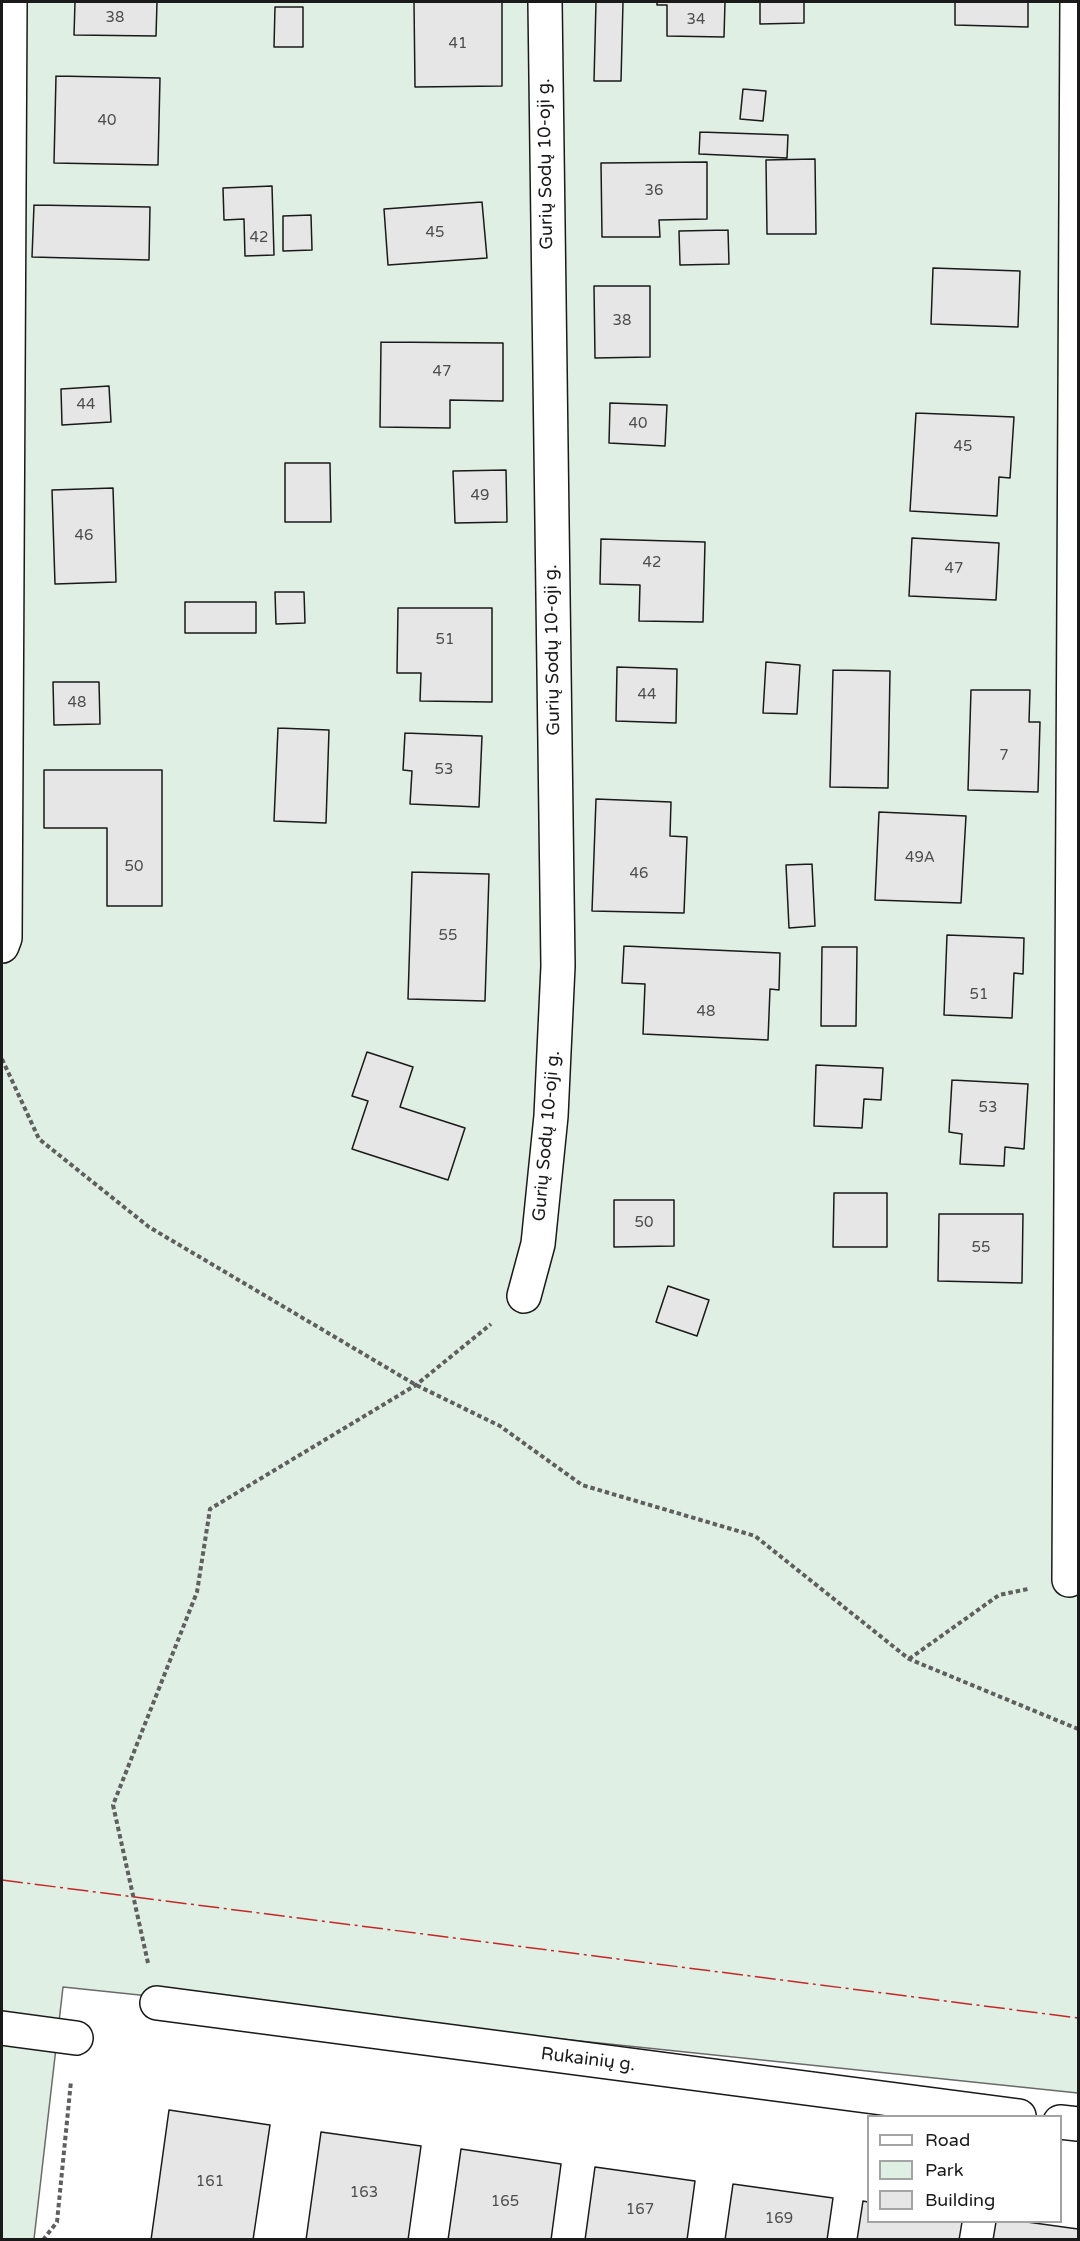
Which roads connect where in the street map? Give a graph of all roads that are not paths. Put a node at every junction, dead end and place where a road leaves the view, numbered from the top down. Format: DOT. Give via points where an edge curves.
graph roads {
  1 [pos="10,2"];
  2 [pos="545,2"];
  3 [pos="1077,2"];
  4 [pos="2,946"];
  5 [pos="524,1296"];
  6 [pos="1068,1580"];
  7 [pos="157,2003"];
  8 [pos="2,2028"];
  9 [pos="76,2038"];
  10 [pos="1011,2115"];
  11 [pos="1062,2122"];
  12 [pos="1078,2124"];
  1 -- 4 [label="street"];
  2 -- 5 [label="street, Gurių Sodų 10-oji g." via="558,966 551,1116 539,1233"];
  3 -- 6 [label="street"];
  7 -- 10 [label="street, Rukainių g."];
  8 -- 9 [label="street"];
  11 -- 12 [label="street"];
}
